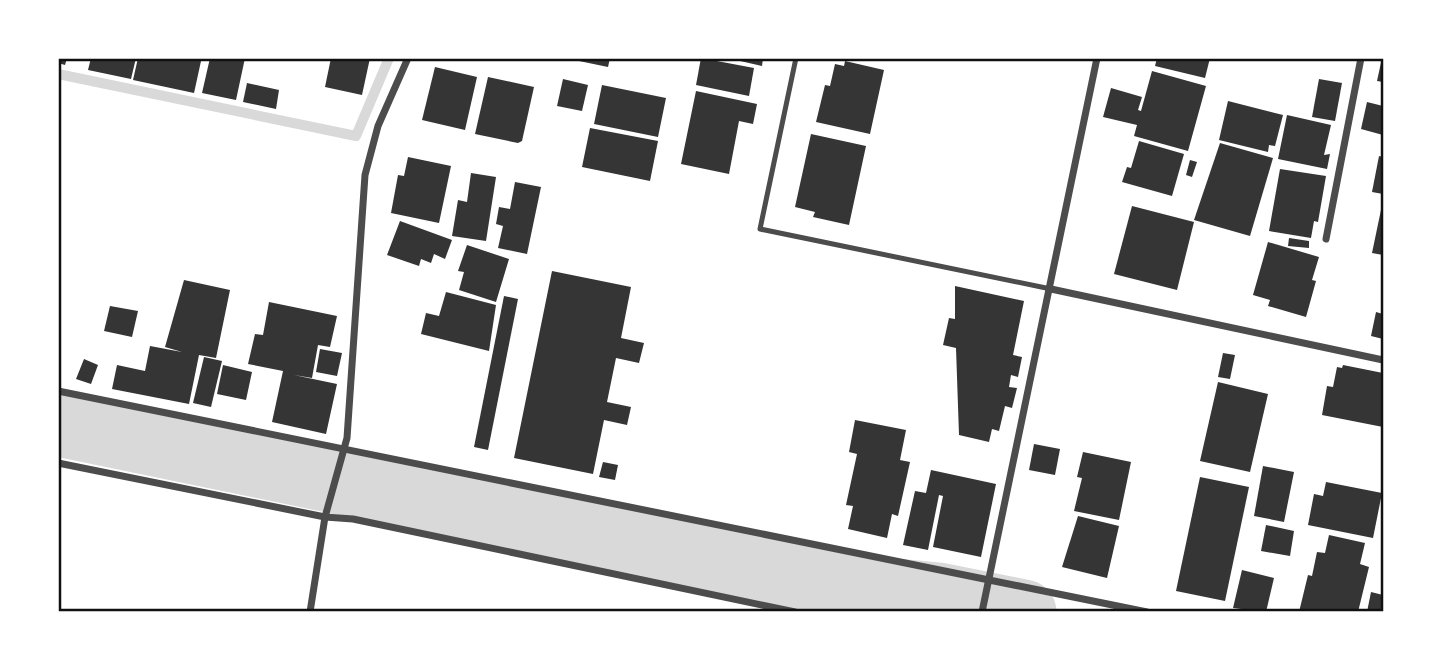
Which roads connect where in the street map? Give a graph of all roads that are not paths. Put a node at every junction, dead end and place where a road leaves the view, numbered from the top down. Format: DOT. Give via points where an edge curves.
graph roads {
  1 [pos="408,58"];
  2 [pos="796,58"];
  3 [pos="1097,58"];
  4 [pos="1362,58"];
  5 [pos="1326,239"];
  6 [pos="1051,289"];
  7 [pos="1383,360"];
  8 [pos="58,391"];
  9 [pos="341,451"];
  10 [pos="58,463"];
  11 [pos="325,517"];
  12 [pos="989,582"];
  13 [pos="310,612"];
  14 [pos="795,612"];
  15 [pos="982,612"];
  16 [pos="1147,612"];
  1 -- 9 [label="street" via="379,126 365,175 354,358 347,438"];
  2 -- 6 [label="lane" via="760,229"];
  3 -- 6 [label="street"];
  4 -- 5 [label="street"];
  6 -- 7 [label="street"];
  6 -- 12 [label="street"];
  8 -- 9 [label="street"];
  9 -- 11 [label="street"];
  9 -- 12 [label="street"];
  10 -- 11 [label="street"];
  11 -- 13 [label="street"];
  11 -- 14 [label="street" via="353,519"];
  12 -- 15 [label="street"];
  12 -- 16 [label="street"];
}
